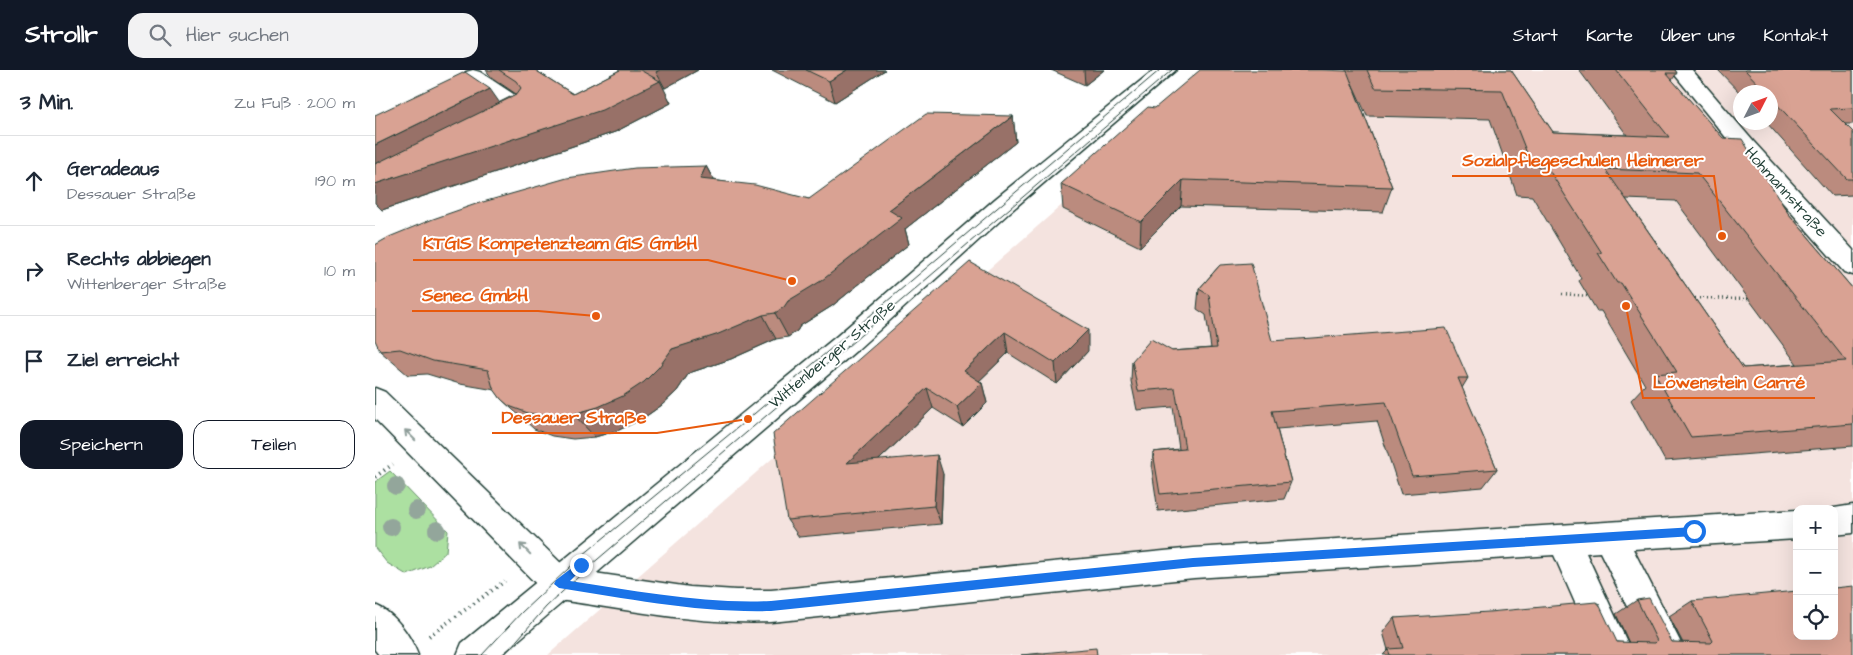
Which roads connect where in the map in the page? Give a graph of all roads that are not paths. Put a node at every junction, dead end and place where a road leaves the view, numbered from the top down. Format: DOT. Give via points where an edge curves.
graph roads {
  1 [pos="1166,70"];
  2 [pos="1681,70"];
  3 [pos="471,77"];
  4 [pos="489,128"];
  5 [pos="1853,266"];
  6 [pos="375,400"];
  7 [pos="1853,519"];
  8 [pos="1838,521"];
  9 [pos="1793,524"];
  10 [pos="1609,537"];
  11 [pos="1563,539"];
  12 [pos="559,584"];
  13 [pos="375,622"];
  14 [pos="401,655"];
  15 [pos="474,655"];
  16 [pos="1616,655"];
  17 [pos="1670,655"];
  1 -- 12 [label="street, Wittenberger Straße"];
  2 -- 5 [label="street, Hohmannstraße"];
  3 -- 4 [label="street" via="523,110"];
  12 -- 6 [label="street, one-way"];
  7 -- 8 [label="street"];
  9 -- 10 [label="street"];
  10 -- 11 [label="street"];
  10 -- 17 [label="street"];
  11 -- 12 [label="street" via="1193,563 771,606 690,604"];
  11 -- 16 [label="street"];
  12 -- 15 [label="street, Wittenberger Straße"];
  13 -- 14 [label="street"];
}
